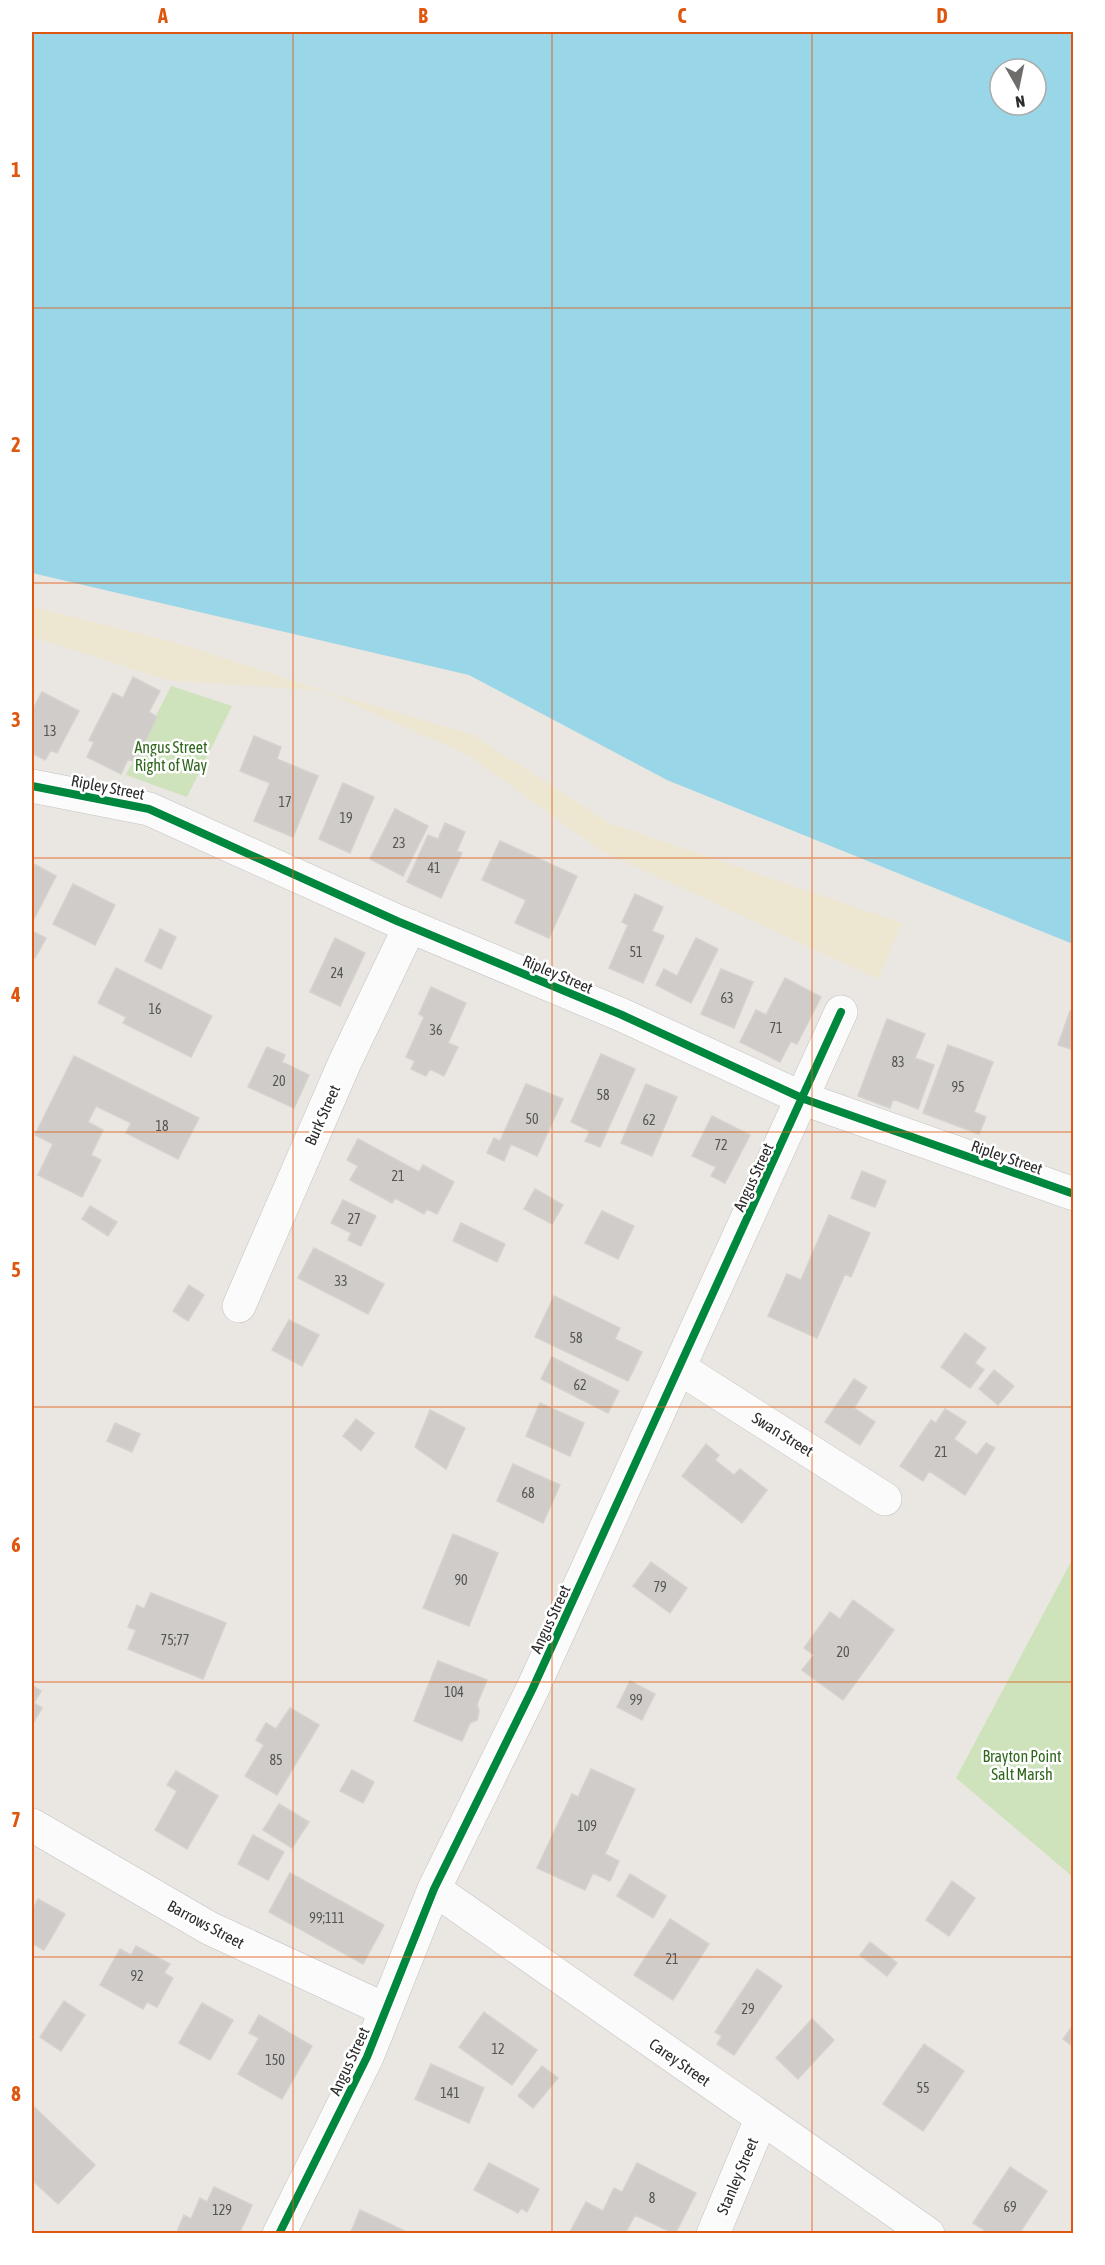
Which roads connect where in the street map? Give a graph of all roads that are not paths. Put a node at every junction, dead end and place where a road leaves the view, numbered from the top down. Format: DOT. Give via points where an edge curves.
graph roads {
  1 [pos="32,786"];
  2 [pos="410,926"];
  3 [pos="841,1012"];
  4 [pos="804,1099"];
  5 [pos="1074,1194"];
  6 [pos="239,1306"];
  7 [pos="681,1369"];
  8 [pos="885,1499"];
  9 [pos="32,1825"];
  10 [pos="434,1889"];
  11 [pos="386,2010"];
  12 [pos="761,2119"];
  13 [pos="279,2234"];
  14 [pos="713,2234"];
  15 [pos="928,2234"];
  1 -- 2 [label="street, Ripley Street" via="149,808"];
  2 -- 4 [label="street, Ripley Street" via="622,1015"];
  2 -- 6 [label="street, Burk Street" via="345,1062"];
  3 -- 4 [label="street, Angus Street"];
  4 -- 5 [label="street, Ripley Street"];
  4 -- 7 [label="street, Angus Street"];
  7 -- 8 [label="street, Swan Street"];
  7 -- 10 [label="street, Angus Street" via="532,1690"];
  9 -- 11 [label="street, Barrows Street" via="209,1928"];
  10 -- 11 [label="street, Angus Street"];
  10 -- 12 [label="street, Carey Street"];
  11 -- 13 [label="street, Angus Street" via="367,2057"];
  12 -- 14 [label="street, Stanley Street"];
  12 -- 15 [label="street, Carey Street"];
}
